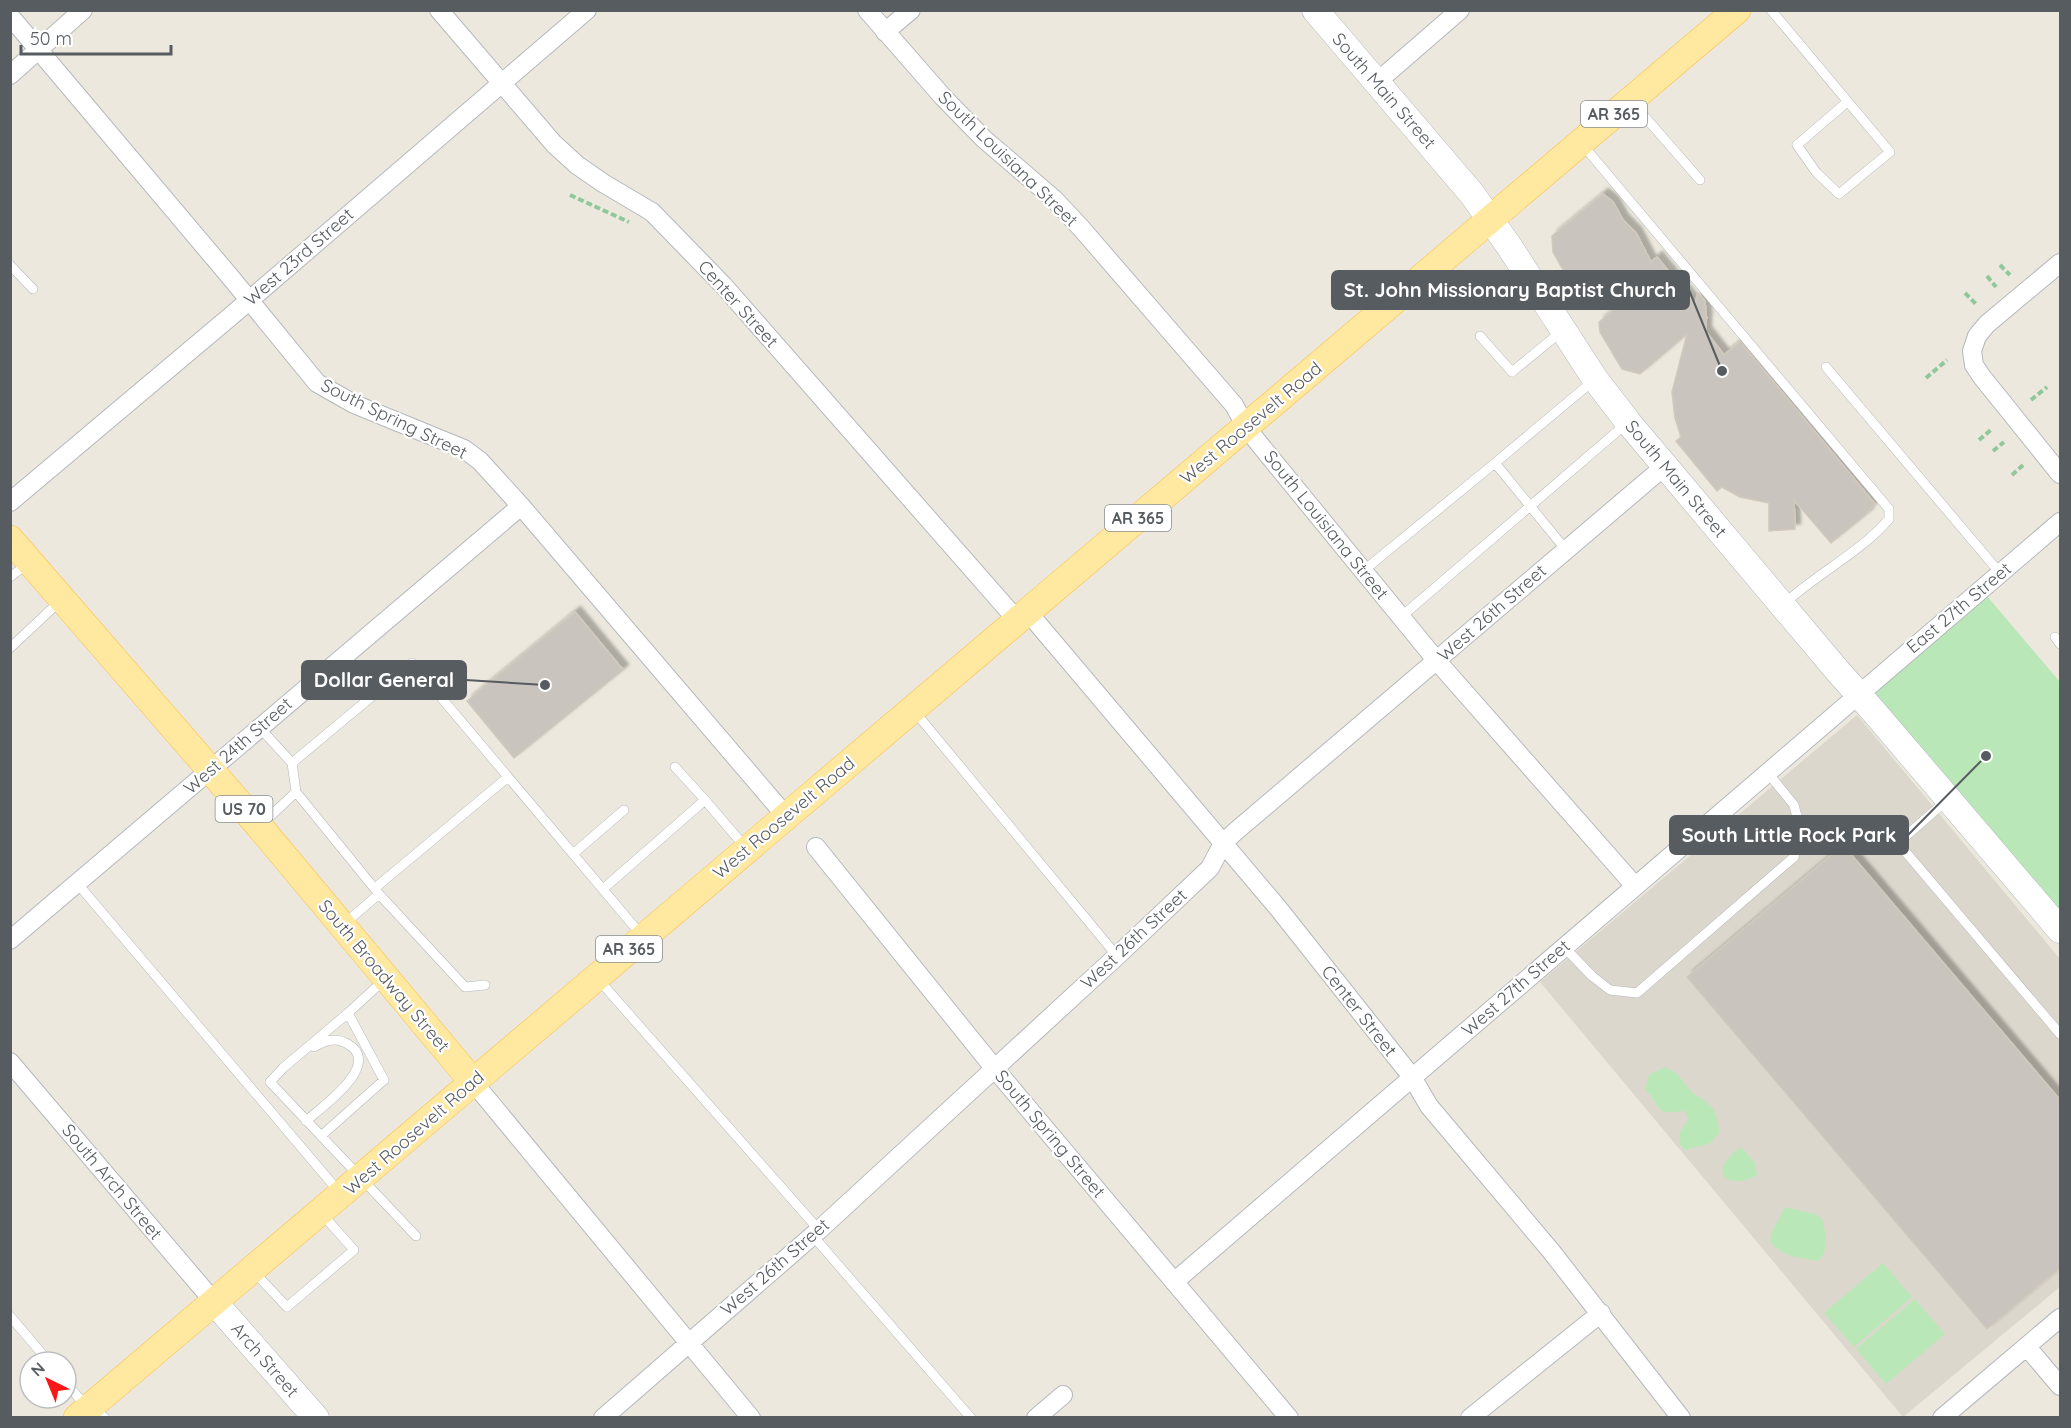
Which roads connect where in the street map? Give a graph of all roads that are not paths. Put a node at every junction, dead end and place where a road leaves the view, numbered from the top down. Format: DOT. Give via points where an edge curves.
graph roads {
  1 [pos="83,10"];
  2 [pos="440,10"];
  3 [pos="587,10"];
  4 [pos="867,10"];
  5 [pos="911,10"];
  6 [pos="1315,10"];
  7 [pos="1460,10"];
  8 [pos="1737,10"];
  9 [pos="1771,10"];
  10 [pos="10,16"];
  11 [pos="885,32"];
  12 [pos="38,50"];
  13 [pos="10,75"];
  14 [pos="1377,82"];
  15 [pos="501,84"];
  16 [pos="1630,100"];
  17 [pos="1847,102"];
  18 [pos="1581,142"];
  19 [pos="1700,180"];
  20 [pos="1490,219"];
  21 [pos="2061,263"];
  22 [pos="10,265"];
  23 [pos="33,289"];
  24 [pos="248,301"];
  25 [pos="1564,330"];
  26 [pos="1480,336"];
  27 [pos="1826,367"];
  28 [pos="1595,379"];
  29 [pos="1628,422"];
  30 [pos="1246,427"];
  31 [pos="1495,462"];
  32 [pos="1666,465"];
  33 [pos="2061,474"];
  34 [pos="10,502"];
  35 [pos="521,506"];
  36 [pos="1529,507"];
  37 [pos="2061,522"];
  38 [pos="10,539"];
  39 [pos="1566,550"];
  40 [pos="21,569"];
  41 [pos="1363,571"];
  42 [pos="2000,573"];
  43 [pos="62,600"];
  44 [pos="1782,605"];
  45 [pos="1022,616"];
  46 [pos="1401,617"];
  47 [pos="10,648"];
  48 [pos="1437,661"];
  49 [pos="1859,694"];
  50 [pos="914,710"];
  51 [pos="259,727"];
  52 [pos="292,763"];
  53 [pos="675,767"];
  54 [pos="210,770"];
  55 [pos="1767,772"];
  56 [pos="508,777"];
  57 [pos="296,792"];
  58 [pos="1949,799"];
  59 [pos="705,800"];
  60 [pos="624,810"];
  61 [pos="785,815"];
  62 [pos="259,826"];
  63 [pos="1223,843"];
  64 [pos="816,847"];
  65 [pos="747,849"];
  66 [pos="573,854"];
  67 [pos="77,884"];
  68 [pos="1635,886"];
  69 [pos="603,888"];
  70 [pos="377,891"];
  71 [pos="342,926"];
  72 [pos="2061,930"];
  73 [pos="643,937"];
  74 [pos="10,940"];
  75 [pos="1564,947"];
  76 [pos="1117,956"];
  77 [pos="596,977"];
  78 [pos="386,979"];
  79 [pos="485,986"];
  80 [pos="348,1013"];
  81 [pos="2061,1034"];
  82 [pos="10,1062"];
  83 [pos="283,1068"];
  84 [pos="995,1069"];
  85 [pos="1412,1077"];
  86 [pos="270,1082"];
  87 [pos="473,1082"];
  88 [pos="257,1094"];
  89 [pos="306,1121"];
  90 [pos="321,1136"];
  91 [pos="352,1187"];
  92 [pos="321,1213"];
  93 [pos="816,1233"];
  94 [pos="416,1236"];
  95 [pos="252,1270"];
  96 [pos="1174,1282"];
  97 [pos="214,1303"];
  98 [pos="1601,1313"];
  99 [pos="10,1316"];
  100 [pos="2061,1318"];
  101 [pos="687,1343"];
  102 [pos="2027,1347"];
  103 [pos="39,1350"];
  104 [pos="2061,1386"];
  105 [pos="1063,1395"];
  106 [pos="78,1397"];
  107 [pos="91,1413"];
  108 [pos="315,1418"];
  109 [pos="603,1418"];
  110 [pos="751,1418"];
  111 [pos="971,1418"];
  112 [pos="1036,1418"];
  113 [pos="1290,1418"];
  114 [pos="1470,1418"];
  115 [pos="1681,1418"];
  116 [pos="1942,1418"];
  1 -- 12 [label="street"];
  2 -- 15 [label="street, Center Street"];
  3 -- 15 [label="street, West 23rd Street"];
  4 -- 11 [label="street, South Louisiana Street"];
  5 -- 11 [label="street"];
  6 -- 14 [label="street, South Main Street"];
  7 -- 14 [label="street"];
  8 -- 16 [label="main road, AR 365"];
  9 -- 17 [label="lane"];
  10 -- 12 [label="street, South Spring Street"];
  11 -- 30 [label="street, South Louisiana Street" via="984,139 1082,228 1234,405"];
  12 -- 13 [label="street"];
  12 -- 24 [label="street, South Spring Street"];
  14 -- 20 [label="street, South Main Street"];
  15 -- 24 [label="street, West 23rd Street"];
  15 -- 45 [label="street, Center Street" via="577,165 652,212 723,285"];
  16 -- 18 [label="main road, AR 365"];
  16 -- 19 [label="lane"];
  17 -- 17 [label="lane" via="1890,152 1839,194 1797,145"];
  18 -- 20 [label="main road, AR 365"];
  18 -- 44 [label="lane" via="1889,509 1889,519 1876,531"];
  20 -- 25 [label="street, South Main Street"];
  20 -- 30 [label="main road, West Roosevelt Road / AR 365"];
  21 -- 33 [label="street" via="1987,324 1972,351 1974,365"];
  22 -- 23 [label="lane"];
  24 -- 34 [label="street, West 23rd Street"];
  24 -- 35 [label="street, South Spring Street" via="317,383 354,404 464,449"];
  25 -- 26 [label="lane" via="1512,372"];
  25 -- 28 [label="street, South Main Street"];
  27 -- 42 [label="lane"];
  28 -- 29 [label="street, South Main Street"];
  28 -- 31 [label="lane"];
  29 -- 32 [label="street, South Main Street"];
  29 -- 36 [label="lane"];
  30 -- 41 [label="street, South Louisiana Street"];
  30 -- 45 [label="main road, West Roosevelt Road / AR 365"];
  31 -- 36 [label="lane"];
  31 -- 41 [label="lane"];
  32 -- 39 [label="street, West 26th Street"];
  32 -- 44 [label="street, South Main Street"];
  35 -- 51 [label="street, West 24th Street"];
  35 -- 61 [label="street, South Spring Street"];
  36 -- 39 [label="lane"];
  36 -- 46 [label="lane"];
  37 -- 42 [label="street, East 27th Street"];
  38 -- 40 [label="main road, South Broadway Street / US 70"];
  39 -- 48 [label="street, West 26th Street"];
  40 -- 43 [label="main road, South Broadway Street / US 70"];
  41 -- 46 [label="street, South Louisiana Street"];
  42 -- 49 [label="street, East 27th Street"];
  43 -- 47 [label="lane"];
  43 -- 54 [label="main road, South Broadway Street / US 70"];
  44 -- 49 [label="street, South Main Street"];
  45 -- 50 [label="main road, West Roosevelt Road / AR 365"];
  45 -- 63 [label="street, Center Street"];
  46 -- 48 [label="street, South Louisiana Street"];
  48 -- 63 [label="street, West 26th Street"];
  48 -- 68 [label="street, South Louisiana Street"];
  49 -- 55 [label="street, West 27th Street"];
  49 -- 58 [label="street, South Main Street"];
  50 -- 61 [label="main road, West Roosevelt Road / AR 365"];
  50 -- 76 [label="lane"];
  51 -- 52 [label="lane"];
  51 -- 54 [label="street, West 24th Street"];
  52 -- 56 [label="lane" via="412,663"];
  52 -- 57 [label="lane"];
  53 -- 59 [label="lane"];
  54 -- 62 [label="main road, South Broadway Street / US 70"];
  54 -- 67 [label="street, West 24th Street"];
  55 -- 68 [label="street, West 27th Street"];
  55 -- 75 [label="lane" via="1794,805 1801,832 1794,857 1708,932 1637,993 1610,990"];
  56 -- 66 [label="lane"];
  56 -- 70 [label="lane"];
  57 -- 62 [label="lane"];
  57 -- 70 [label="lane"];
  58 -- 72 [label="street, South Main Street"];
  58 -- 81 [label="lane" via="1898,843"];
  59 -- 65 [label="lane"];
  59 -- 69 [label="lane"];
  60 -- 66 [label="lane"];
  61 -- 65 [label="main road, West Roosevelt Road / AR 365"];
  62 -- 71 [label="main road, South Broadway Street / US 70"];
  63 -- 76 [label="street, West 26th Street" via="1210,868"];
  63 -- 85 [label="street, Center Street"];
  64 -- 84 [label="street, South Spring Street"];
  65 -- 73 [label="main road, West Roosevelt Road / AR 365"];
  66 -- 69 [label="lane"];
  67 -- 74 [label="street, West 24th Street"];
  67 -- 88 [label="lane"];
  68 -- 75 [label="street, West 27th Street"];
  69 -- 73 [label="lane"];
  70 -- 71 [label="lane"];
  70 -- 79 [label="lane" via="465,987"];
  71 -- 78 [label="main road, South Broadway Street / US 70"];
  73 -- 77 [label="main road, West Roosevelt Road / AR 365"];
  75 -- 85 [label="street, West 27th Street"];
  76 -- 84 [label="street, West 26th Street"];
  77 -- 87 [label="main road, West Roosevelt Road / AR 365"];
  77 -- 93 [label="lane"];
  78 -- 80 [label="lane"];
  78 -- 87 [label="main road, South Broadway Street / US 70"];
  80 -- 83 [label="lane"];
  80 -- 90 [label="lane" via="384,1080"];
  82 -- 97 [label="street, South Arch Street"];
  83 -- 86 [label="lane"];
  83 -- 89 [label="lane" via="331,1039 346,1043 355,1052 357,1073"];
  84 -- 93 [label="street, West 26th Street"];
  84 -- 96 [label="street, South Spring Street"];
  85 -- 96 [label="street, West 27th Street"];
  85 -- 98 [label="street, Center Street" via="1430,1106"];
  86 -- 88 [label="lane"];
  86 -- 89 [label="lane"];
  87 -- 91 [label="main road, West Roosevelt Road"];
  87 -- 101 [label="street, South Broadway Street"];
  88 -- 91 [label="lane"];
  89 -- 90 [label="lane"];
  90 -- 91 [label="lane"];
  91 -- 92 [label="main road, West Roosevelt Road"];
  91 -- 94 [label="lane"];
  92 -- 95 [label="main road, West Roosevelt Road"];
  92 -- 95 [label="lane" via="354,1250 287,1307"];
  93 -- 101 [label="street, West 26th Street"];
  93 -- 111 [label="lane"];
  95 -- 97 [label="main road, West Roosevelt Road"];
  96 -- 113 [label="street, South Spring Street"];
  97 -- 107 [label="main road, West Roosevelt Road"];
  97 -- 108 [label="street, Arch Street"];
  98 -- 114 [label="street"];
  98 -- 115 [label="street, Center Street"];
  99 -- 103 [label="lane"];
  100 -- 102 [label="street"];
  101 -- 109 [label="street, West 26th Street"];
  101 -- 110 [label="street, South Broadway Street"];
  102 -- 104 [label="street"];
  102 -- 116 [label="street"];
  105 -- 112 [label="street"];
  106 -- 107 [label="lane"];
}
